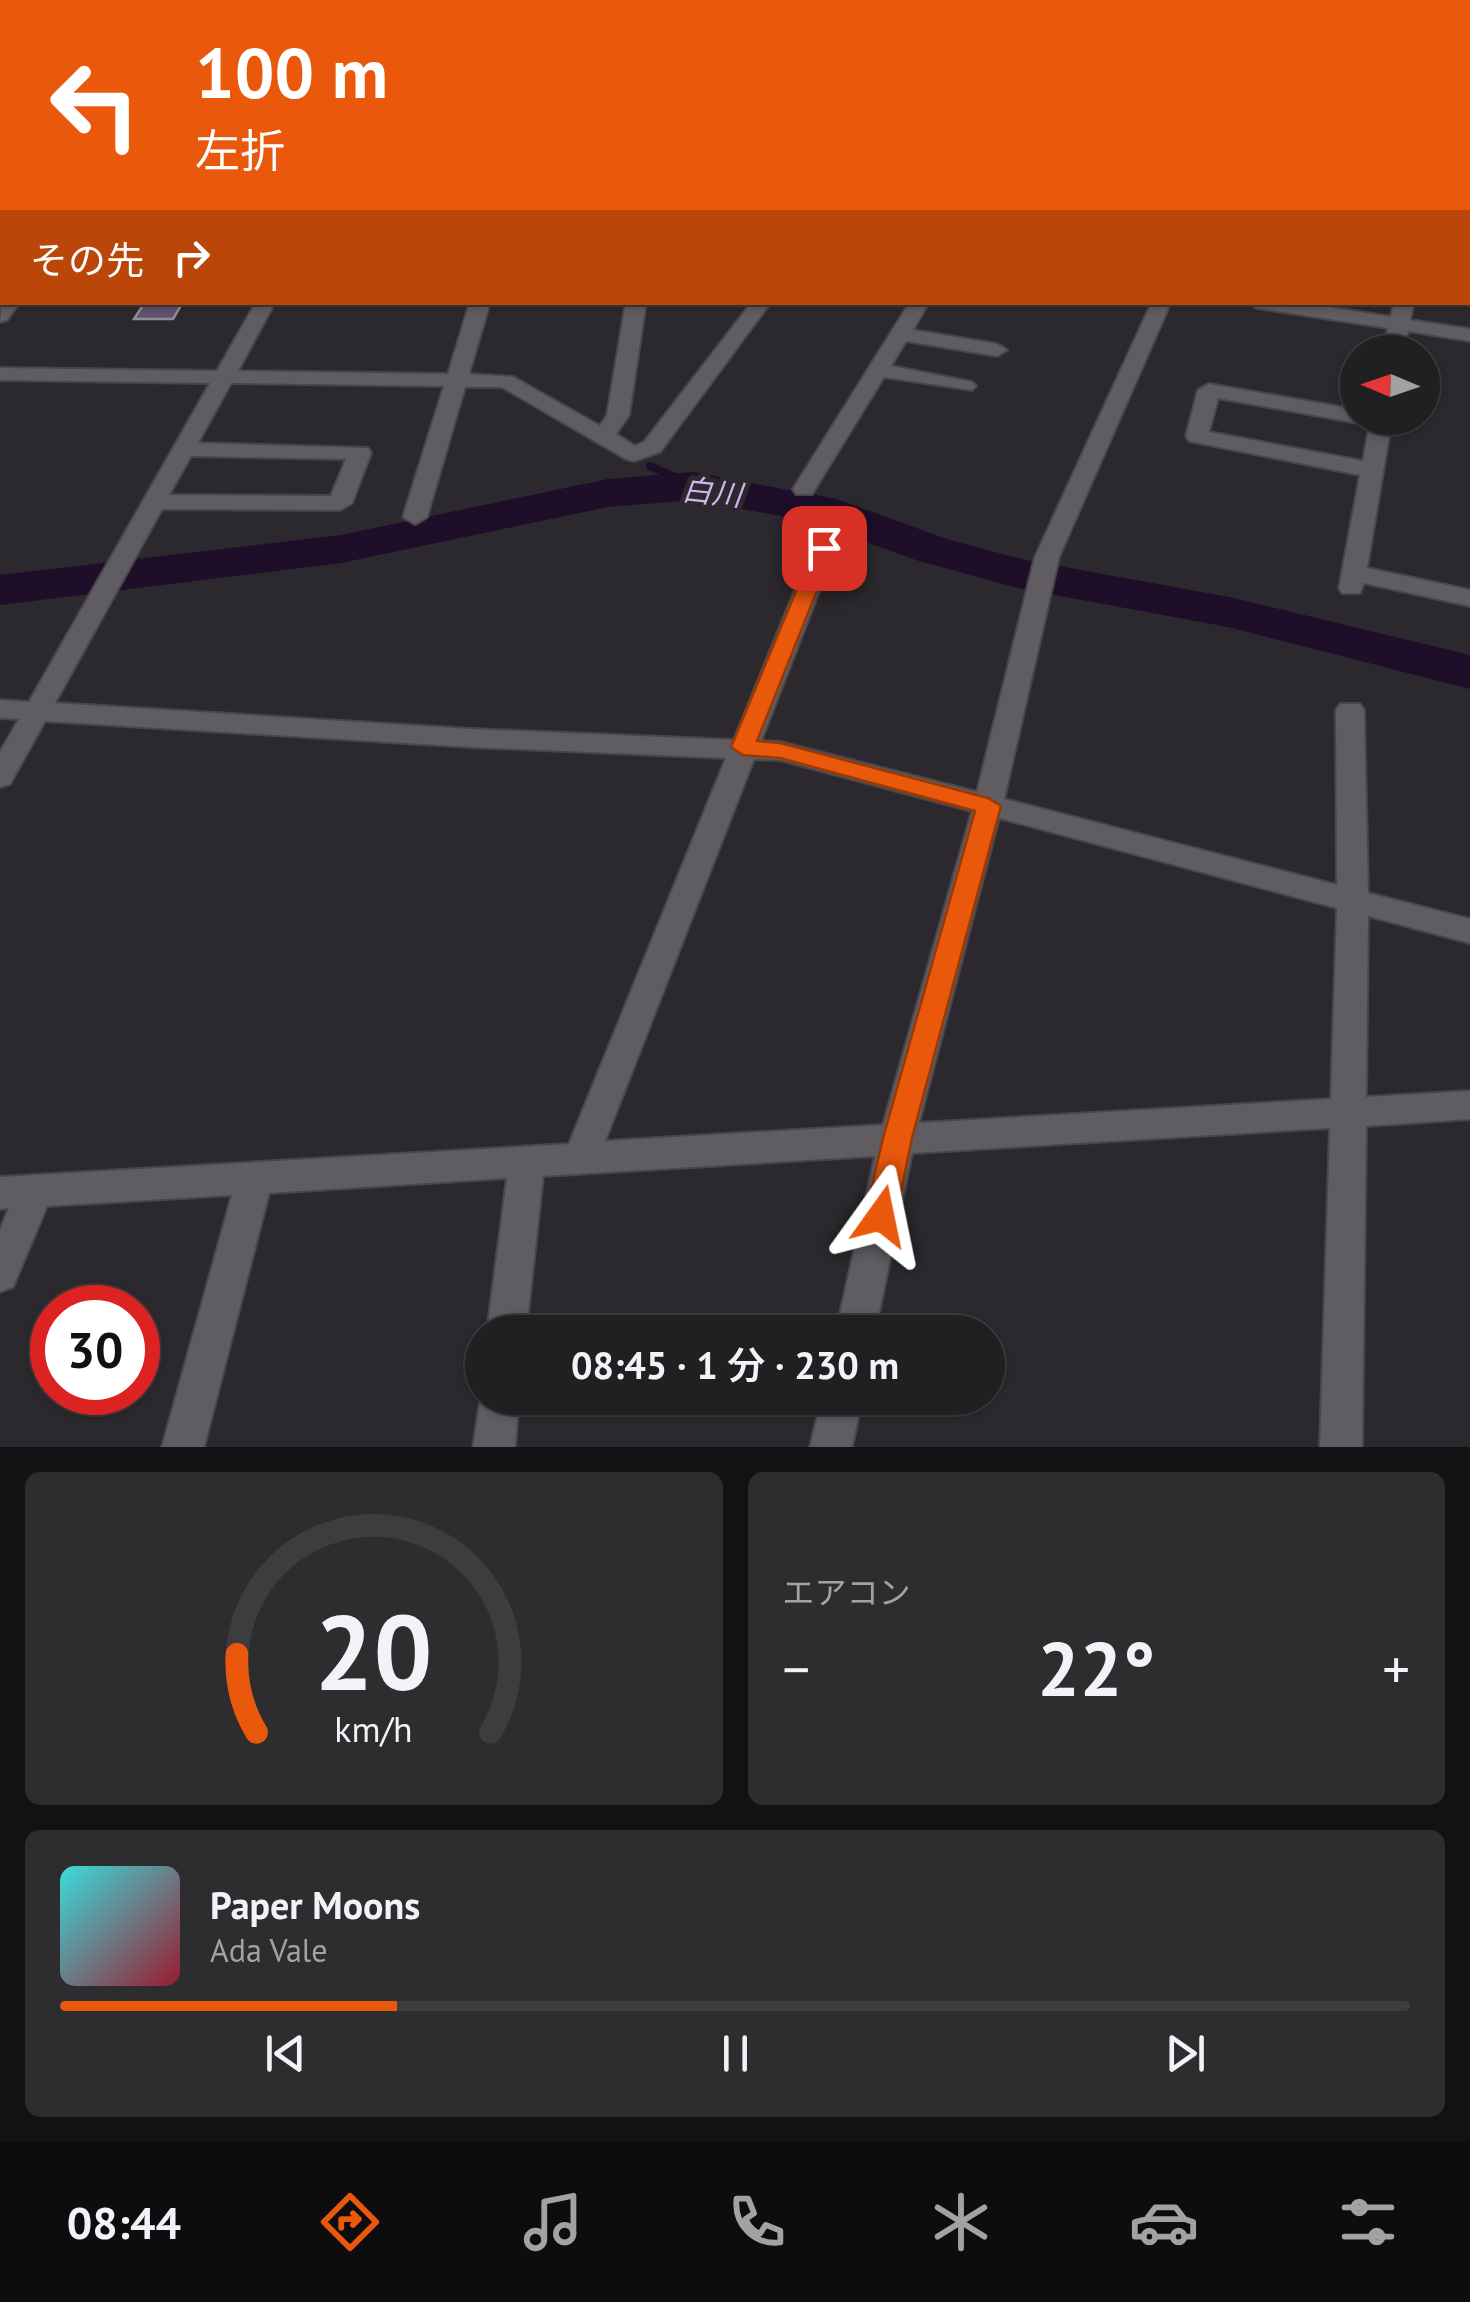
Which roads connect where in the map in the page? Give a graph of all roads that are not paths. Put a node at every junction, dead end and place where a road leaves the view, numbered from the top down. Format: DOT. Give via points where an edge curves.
graph roads {
  1 [pos="264,305"];
  2 [pos="479,305"];
  3 [pos="636,305"];
  4 [pos="760,305"];
  5 [pos="918,305"];
  6 [pos="1161,305"];
  7 [pos="1297,305"];
  8 [pos="1401,313"];
  9 [pos="901,334"];
  10 [pos="1470,334"];
  11 [pos="996,350"];
  12 [pos="878,370"];
  13 [pos="0,374"];
  14 [pos="227,377"];
  15 [pos="456,380"];
  16 [pos="965,386"];
  17 [pos="1340,413"];
  18 [pos="1371,435"];
  19 [pos="603,437"];
  20 [pos="186,450"];
  21 [pos="1372,470"];
  22 [pos="804,489"];
  23 [pos="156,502"];
  24 [pos="414,517"];
  25 [pos="824,548"];
  26 [pos="1470,598"];
  27 [pos="0,709"];
  28 [pos="36,710"];
  29 [pos="1350,710"];
  30 [pos="743,747"];
  31 [pos="0,777"];
  32 [pos="988,806"];
  33 [pos="1353,898"];
  34 [pos="1470,931"];
  35 [pos="1470,1106"];
  36 [pos="1346,1114"];
  37 [pos="898,1138"];
  38 [pos="581,1158"];
  39 [pos="527,1162"];
  40 [pos="255,1176"];
  41 [pos="17,1192"];
  42 [pos="0,1275"];
  43 [pos="509,1315"];
  44 [pos="860,1315"];
  45 [pos="497,1415"];
  46 [pos="838,1415"];
  47 [pos="184,1447"];
  48 [pos="494,1447"];
  49 [pos="831,1447"];
  50 [pos="1341,1447"];
  1 -- 14 [label="street"];
  2 -- 15 [label="street"];
  3 -- 19 [label="street" via="618,415"];
  4 -- 19 [label="street" via="652,447 634,454"];
  5 -- 9 [label="street"];
  6 -- 32 [label="street" via="1046,562"];
  7 -- 8 [label="street"];
  8 -- 10 [label="street"];
  9 -- 11 [label="street"];
  9 -- 12 [label="street"];
  12 -- 16 [label="street"];
  12 -- 22 [label="street"];
  13 -- 14 [label="street"];
  14 -- 15 [label="street"];
  14 -- 20 [label="street"];
  15 -- 19 [label="street" via="506,381"];
  15 -- 24 [label="street"];
  17 -- 21 [label="street" via="1209,390 1197,436"];
  18 -- 21 [label="street"];
  20 -- 23 [label="street"];
  20 -- 23 [label="street" via="360,453 340,503"];
  21 -- 26 [label="street" via="1353,581"];
  23 -- 28 [label="street"];
  25 -- 30 [label="street"];
  27 -- 28 [label="street"];
  28 -- 30 [label="street" via="472,738"];
  28 -- 31 [label="street"];
  29 -- 33 [label="street"];
  30 -- 32 [label="street"];
  30 -- 38 [label="street"];
  32 -- 33 [label="street"];
  32 -- 37 [label="street"];
  33 -- 34 [label="street"];
  33 -- 36 [label="street"];
  35 -- 36 [label="street"];
  36 -- 37 [label="street"];
  36 -- 50 [label="street"];
  37 -- 38 [label="street"];
  37 -- 44 [label="street"];
  38 -- 39 [label="street"];
  39 -- 40 [label="street"];
  39 -- 43 [label="street"];
  40 -- 41 [label="street"];
  40 -- 47 [label="street"];
  41 -- 42 [label="street"];
  45 -- 48 [label="street"];
  46 -- 49 [label="street"];
}
